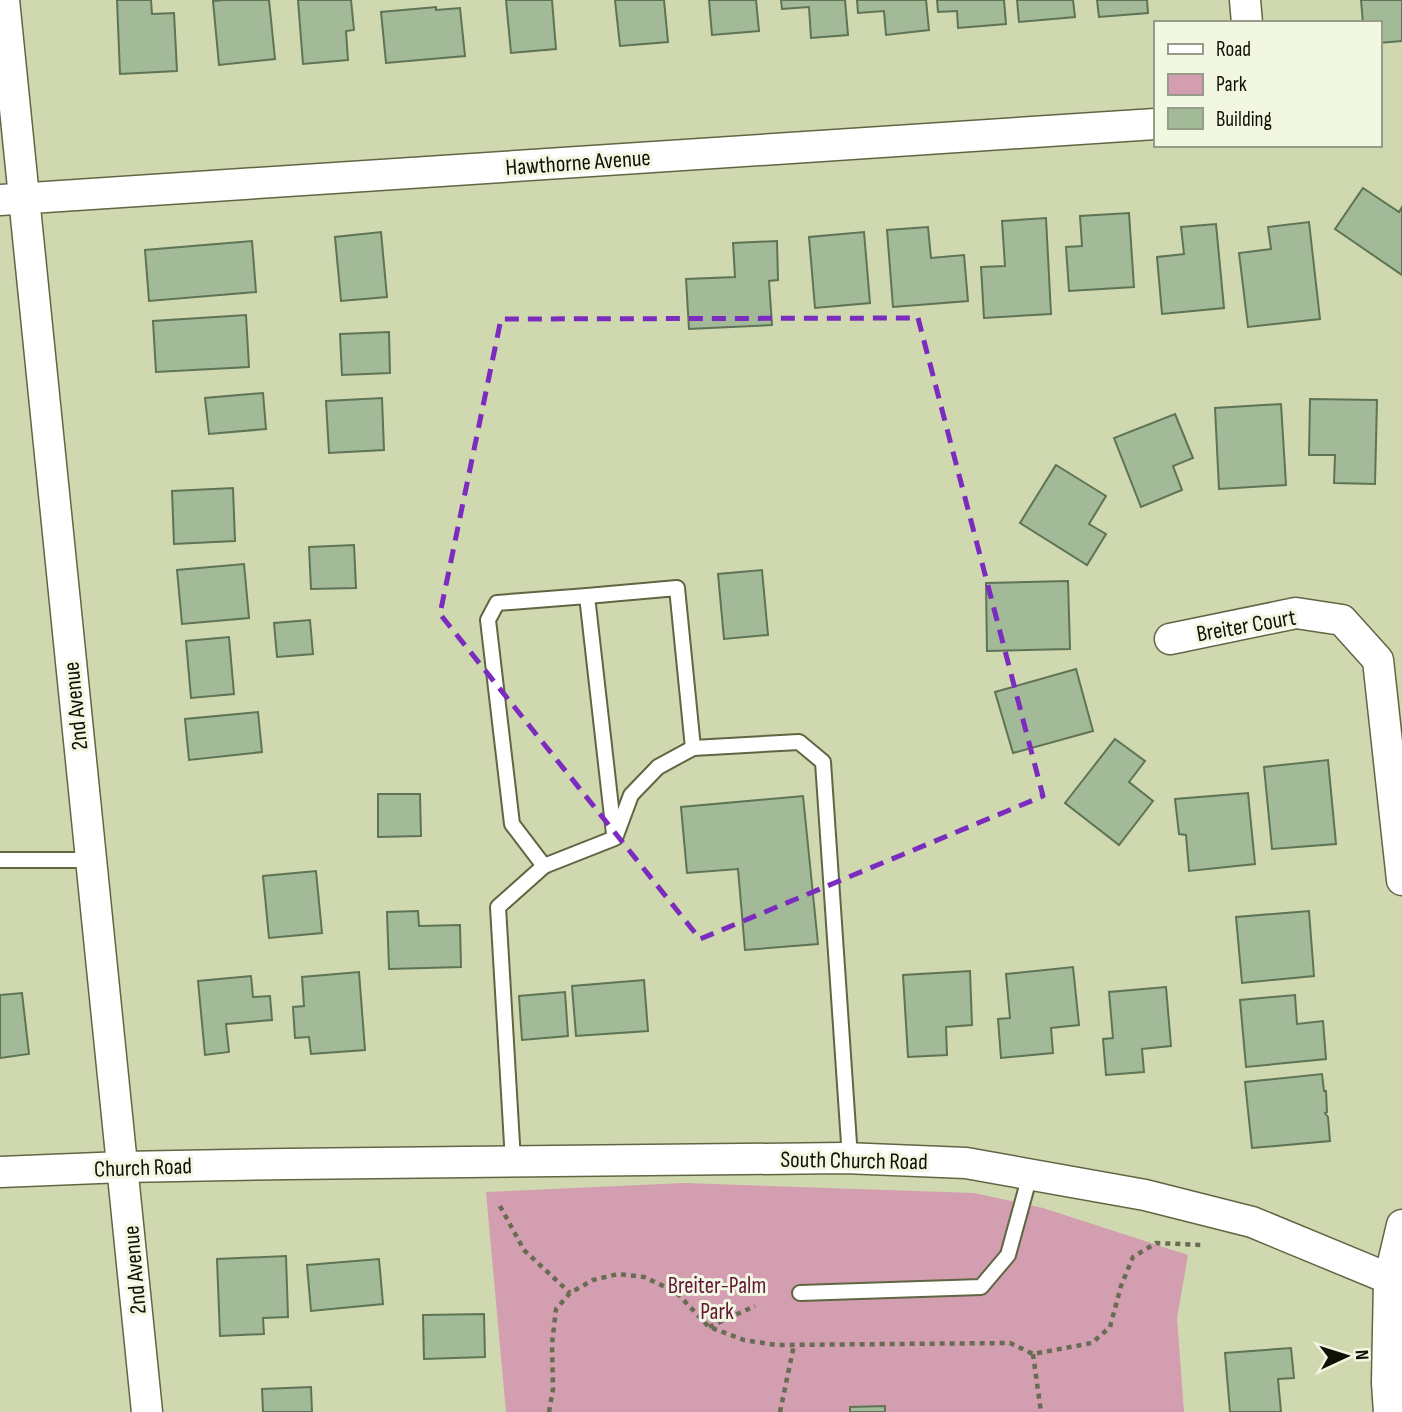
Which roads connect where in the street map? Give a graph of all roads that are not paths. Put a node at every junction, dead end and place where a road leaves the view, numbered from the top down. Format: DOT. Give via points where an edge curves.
graph roads {
  1 [pos="4,0"];
  2 [pos="1245,0"];
  3 [pos="1247,21"];
  4 [pos="1154,124"];
  5 [pos="11,199"];
  6 [pos="587,596"];
  7 [pos="1170,639"];
  8 [pos="693,748"];
  9 [pos="615,838"];
  10 [pos="0,860"];
  11 [pos="91,860"];
  12 [pos="544,866"];
  13 [pos="1402,880"];
  14 [pos="850,1158"];
  15 [pos="513,1161"];
  16 [pos="287,1164"];
  17 [pos="123,1167"];
  18 [pos="0,1172"];
  19 [pos="1030,1175"];
  20 [pos="1402,1225"];
  21 [pos="1395,1282"];
  22 [pos="800,1293"];
  23 [pos="147,1412"];
  24 [pos="1389,1412"];
  1 -- 5 [label="street, 2nd Avenue"];
  2 -- 3 [label="street"];
  4 -- 5 [label="street, Hawthorne Avenue"];
  5 -- 11 [label="street, 2nd Avenue"];
  6 -- 8 [label="lane" via="677,588"];
  6 -- 9 [label="lane"];
  6 -- 12 [label="lane" via="498,603 488,620 512,824"];
  7 -- 13 [label="street, Breiter Court" via="1296,613 1342,620 1378,660"];
  8 -- 9 [label="lane" via="658,767 631,795"];
  8 -- 14 [label="lane" via="799,742 822,762"];
  9 -- 12 [label="lane"];
  10 -- 11 [label="lane"];
  11 -- 17 [label="street, 2nd Avenue"];
  12 -- 15 [label="lane" via="498,907"];
  14 -- 15 [label="street, South Church Road"];
  14 -- 19 [label="street, South Church Road" via="967,1163"];
  15 -- 16 [label="street, South Church Road"];
  16 -- 17 [label="street, Church Road"];
  17 -- 18 [label="street, Church Road"];
  17 -- 23 [label="street, 2nd Avenue"];
  19 -- 21 [label="street, South Church Road" via="1145,1195 1252,1222"];
  19 -- 22 [label="lane" via="1008,1255 981,1287"];
  20 -- 21 [label="street"];
  21 -- 24 [label="street"];
}
